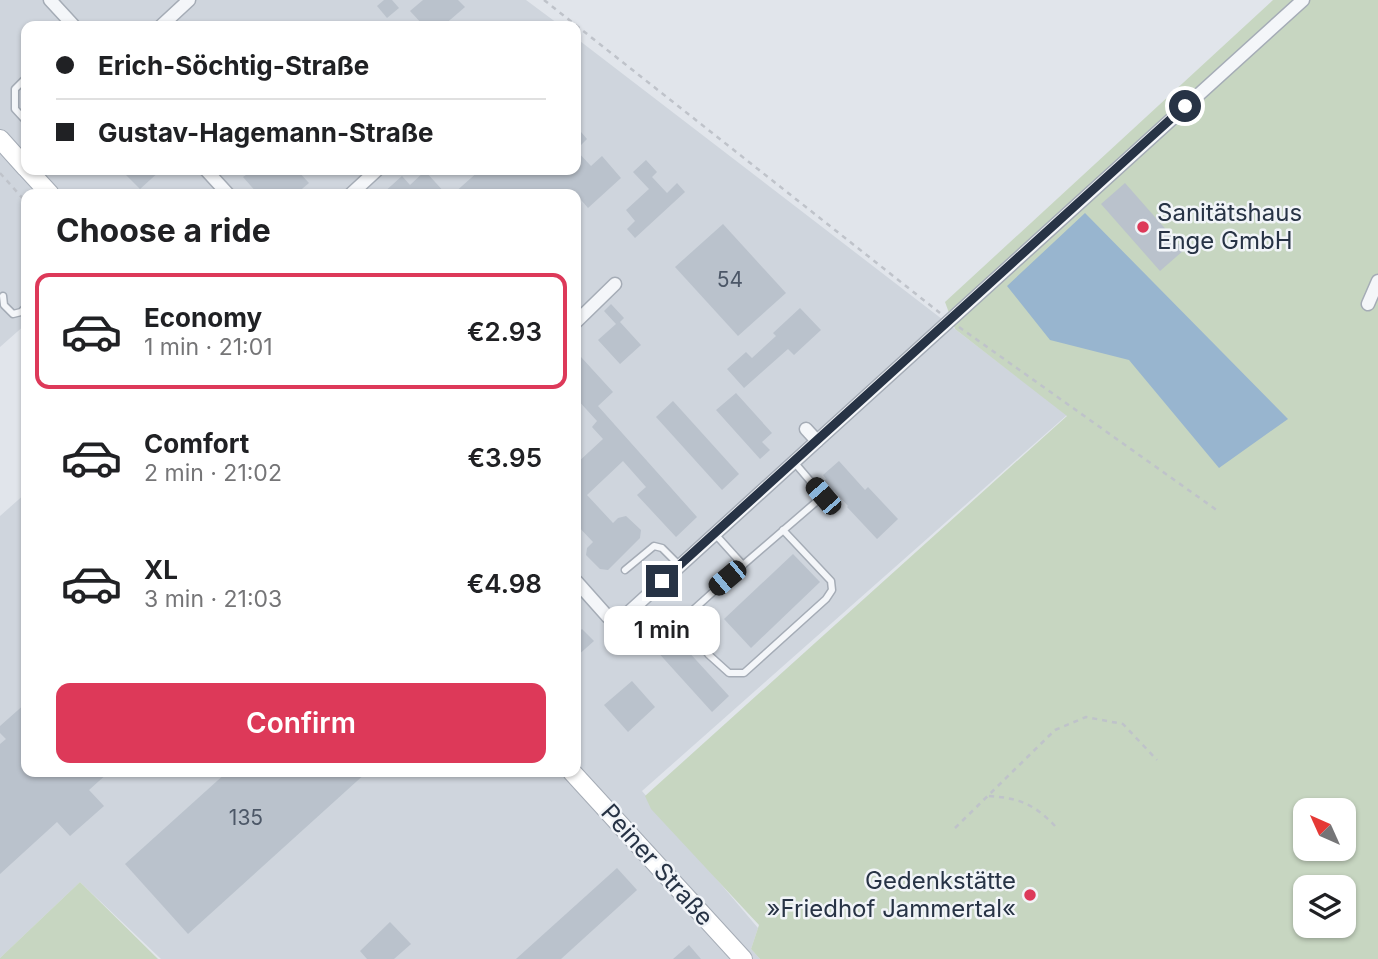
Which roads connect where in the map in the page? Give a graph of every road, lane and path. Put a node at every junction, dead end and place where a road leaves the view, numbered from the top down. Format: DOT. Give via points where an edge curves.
graph roads {
  1 [pos="50,0"];
  2 [pos="188,0"];
  3 [pos="544,0"];
  4 [pos="1303,0"];
  5 [pos="69,21"];
  6 [pos="166,21"];
  7 [pos="571,21"];
  8 [pos="581,29"];
  9 [pos="21,83"];
  10 [pos="21,116"];
  11 [pos="0,139"];
  12 [pos="21,162"];
  13 [pos="0,173"];
  14 [pos="33,175"];
  15 [pos="210,175"];
  16 [pos="372,175"];
  17 [pos="45,189"];
  18 [pos="221,189"];
  19 [pos="356,189"];
  20 [pos="21,196"];
  21 [pos="1378,281"];
  22 [pos="615,284"];
  23 [pos="4,296"];
  24 [pos="1367,304"];
  25 [pos="21,312"];
  26 [pos="581,317"];
  27 [pos="949,319"];
  28 [pos="806,429"];
  29 [pos="817,441"];
  30 [pos="794,462"];
  31 [pos="1217,511"];
  32 [pos="783,530"];
  33 [pos="715,534"];
  34 [pos="743,565"];
  35 [pos="680,566"];
  36 [pos="625,570"];
  37 [pos="581,587"];
  38 [pos="1157,760"];
  39 [pos="577,777"];
  40 [pos="989,796"];
  41 [pos="1055,826"];
  42 [pos="955,828"];
  43 [pos="743,959"];
  1 -- 5 [label="street"];
  2 -- 6 [label="street"];
  3 -- 7 [label="path"];
  4 -- 27 [label="street"];
  8 -- 27 [label="path"];
  9 -- 10 [label="lane" via="15,89 15,109"];
  11 -- 12 [label="main road"];
  13 -- 20 [label="path"];
  14 -- 17 [label="main road"];
  15 -- 18 [label="street"];
  16 -- 19 [label="street"];
  21 -- 24 [label="street"];
  22 -- 26 [label="street"];
  23 -- 25 [label="lane" via="4,305 13,314"];
  27 -- 29 [label="street"];
  27 -- 31 [label="path"];
  28 -- 29 [label="street"];
  29 -- 30 [label="street"];
  30 -- 32 [label="lane" via="823,496"];
  30 -- 33 [label="street"];
  32 -- 34 [label="lane"];
  32 -- 34 [label="lane" via="831,582 832,590 744,673 729,673 686,626 693,610"];
  33 -- 34 [label="lane"];
  33 -- 35 [label="street"];
  35 -- 36 [label="lane" via="654,546"];
  35 -- 37 [label="street" via="628,613 608,617"];
  38 -- 40 [label="path" via="1123,724 1086,717 1055,730"];
  39 -- 43 [label="main road, Peiner Straße"];
  40 -- 41 [label="path" via="1013,798 1039,810"];
  40 -- 42 [label="path"];
}
